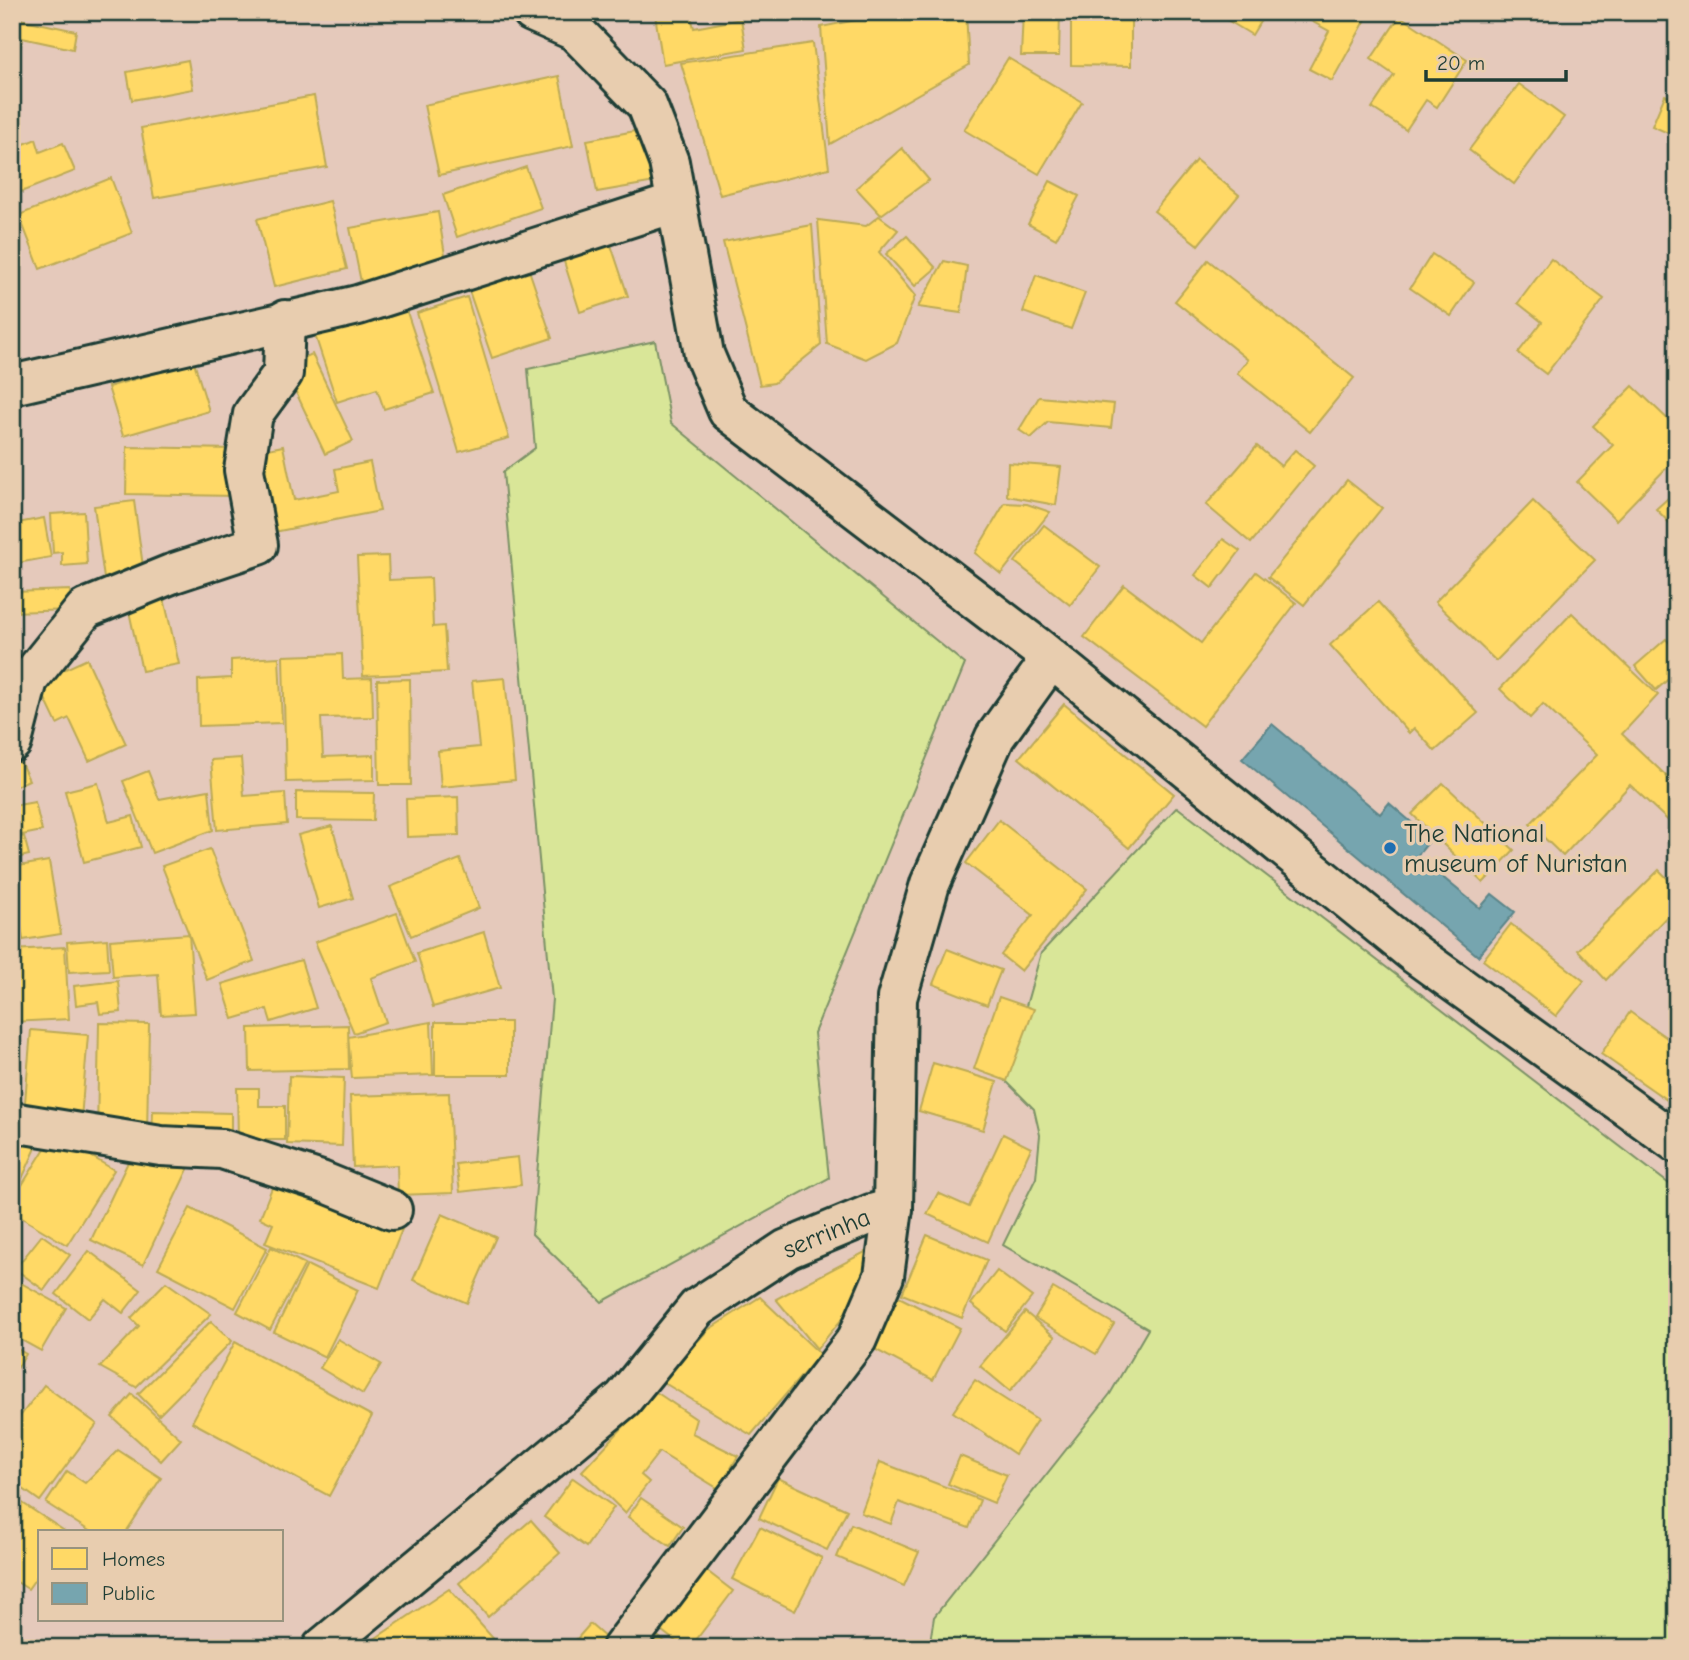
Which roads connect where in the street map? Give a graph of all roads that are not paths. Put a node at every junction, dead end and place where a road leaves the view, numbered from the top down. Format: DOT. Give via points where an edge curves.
graph roads {
  1 [pos="532,12"];
  2 [pos="675,203"];
  3 [pos="285,320"];
  4 [pos="12,385"];
  5 [pos="1051,659"];
  6 [pos="12,742"];
  7 [pos="12,1122"];
  8 [pos="1677,1143"];
  9 [pos="893,1208"];
  10 [pos="392,1210"];
  11 [pos="322,1648"];
  12 [pos="622,1648"];
  1 -- 2 [label="street" via="575,31 647,104 669,162"];
  2 -- 3 [label="street" via="358,305"];
  2 -- 5 [label="street" via="704,354 728,411"];
  3 -- 4 [label="street"];
  3 -- 6 [label="street" via="283,373 253,414 244,470 258,545 85,609 28,680"];
  5 -- 8 [label="street" via="1415,954"];
  5 -- 9 [label="street, serrinha" via="995,737 930,884 897,998"];
  7 -- 10 [label="street" via="161,1146 222,1149"];
  9 -- 11 [label="street, serrinha" via="787,1249 697,1308 623,1399"];
  9 -- 12 [label="street" via="884,1276 858,1339"];
}
